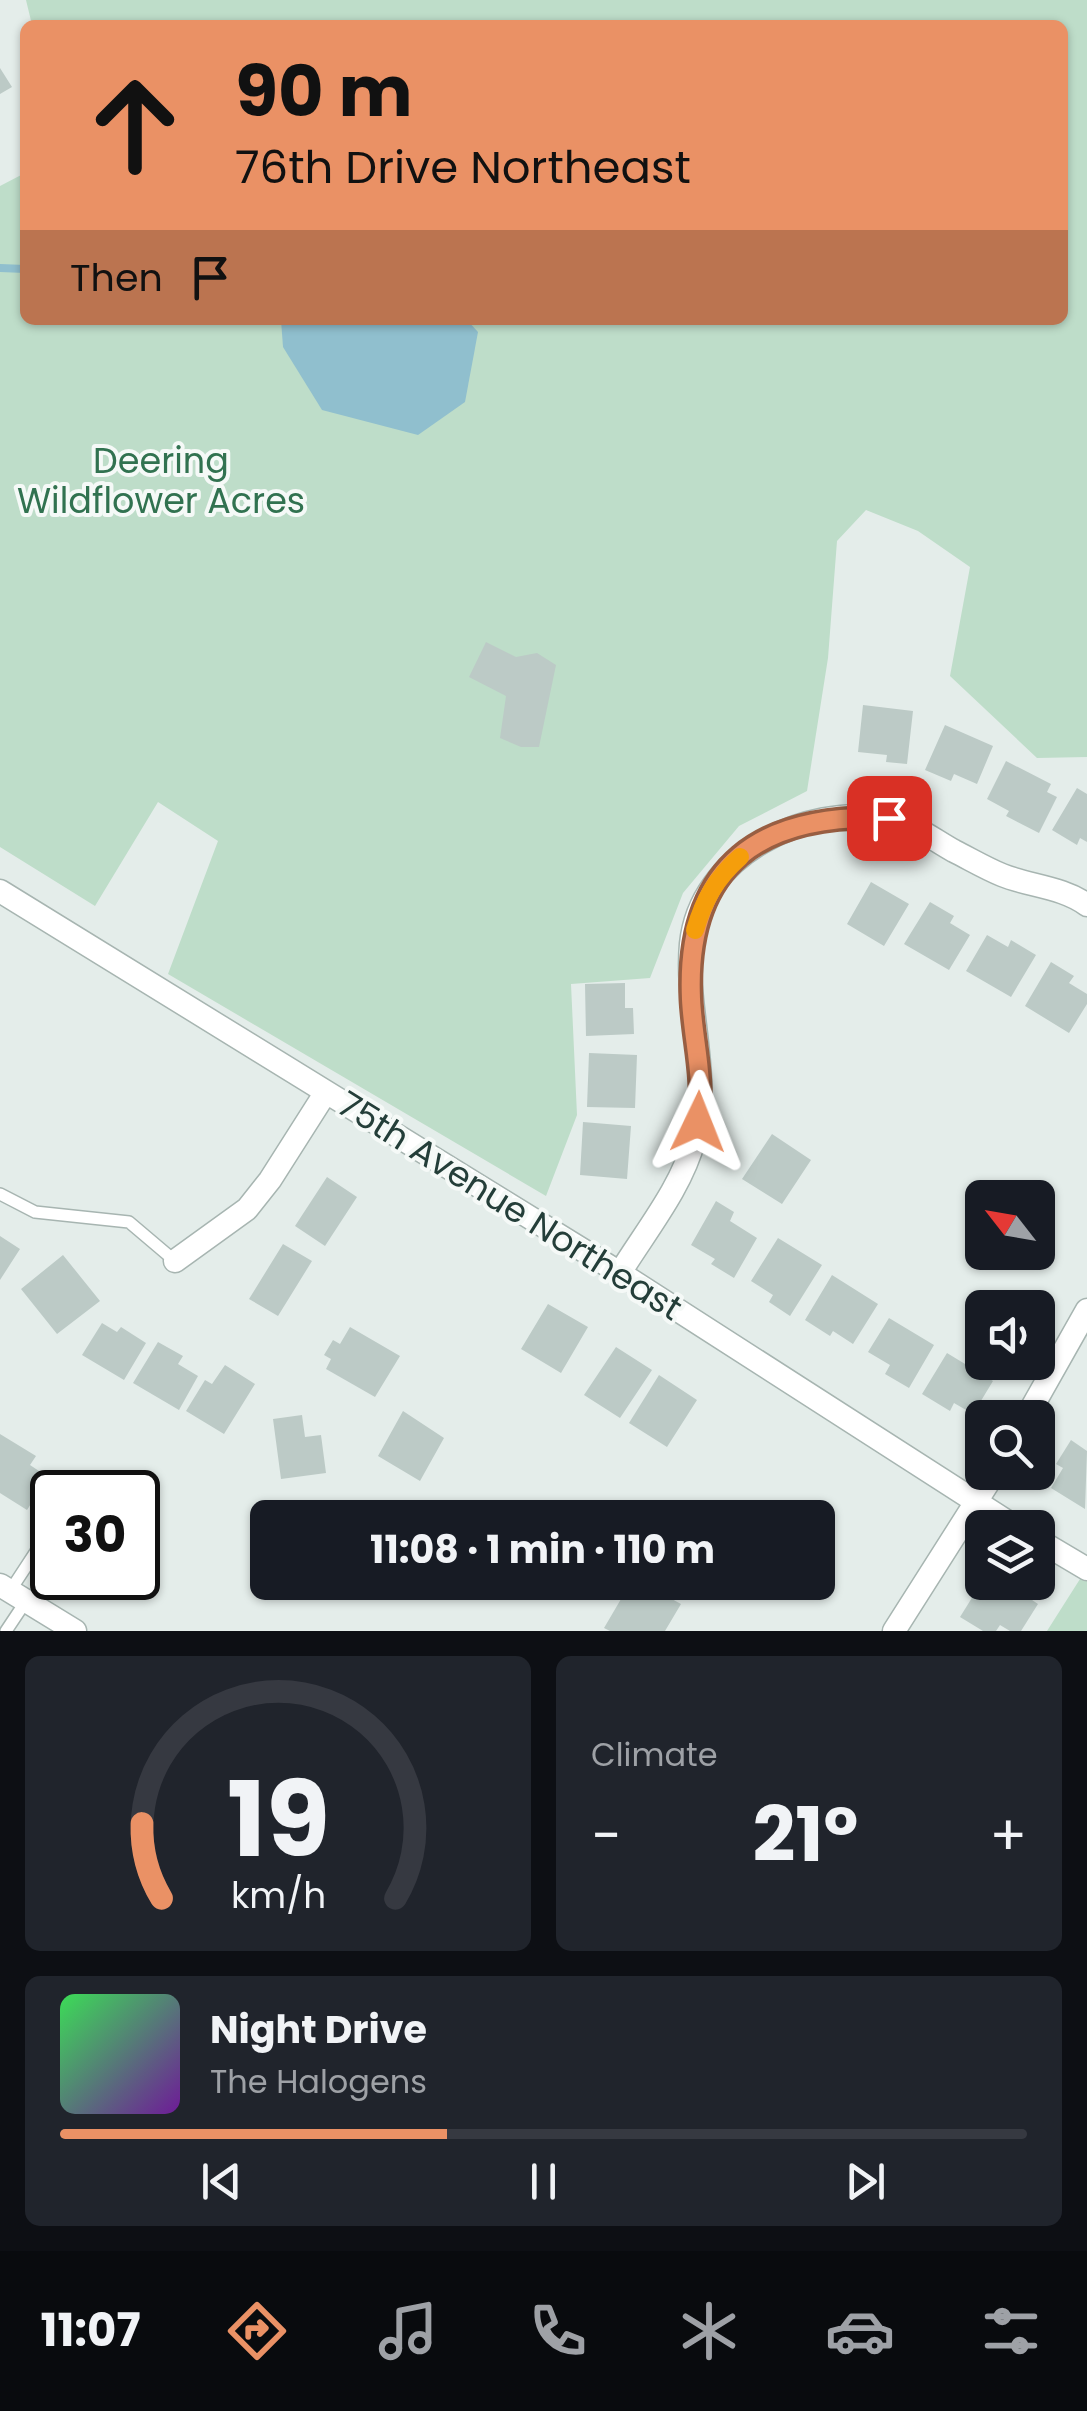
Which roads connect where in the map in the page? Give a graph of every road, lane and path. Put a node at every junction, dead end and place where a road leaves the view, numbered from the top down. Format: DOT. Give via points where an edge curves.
graph roads {
  1 [pos="0,891"];
  2 [pos="1087,906"];
  3 [pos="326,1092"];
  4 [pos="0,1194"];
  5 [pos="175,1260"];
  6 [pos="620,1273"];
  7 [pos="1087,1310"];
  8 [pos="1036,1400"];
  9 [pos="985,1490"];
  10 [pos="977,1504"];
  11 [pos="987,1510"];
  12 [pos="1055,1550"];
  13 [pos="30,1563"];
  14 [pos="1087,1569"];
  15 [pos="12,1593"];
  16 [pos="6,1631"];
  17 [pos="74,1631"];
  18 [pos="894,1631"];
  1 -- 3 [label="street, 75th Avenue Northeast"];
  2 -- 6 [label="street" via="1002,875 889,818 808,822 742,855 703,904 691,941 702,1100 694,1143"];
  3 -- 5 [label="street" via="246,1209"];
  3 -- 6 [label="street, 75th Avenue Northeast"];
  4 -- 5 [label="lane" via="35,1212 129,1222"];
  6 -- 10 [label="street, 75th Avenue Northeast"];
  7 -- 8 [label="street"];
  9 -- 10 [label="street"];
  10 -- 11 [label="street, 75th Avenue Northeast"];
  10 -- 18 [label="street"];
  12 -- 14 [label="street"];
  13 -- 15 [label="lane"];
  15 -- 16 [label="lane"];
  15 -- 17 [label="street"];
}
